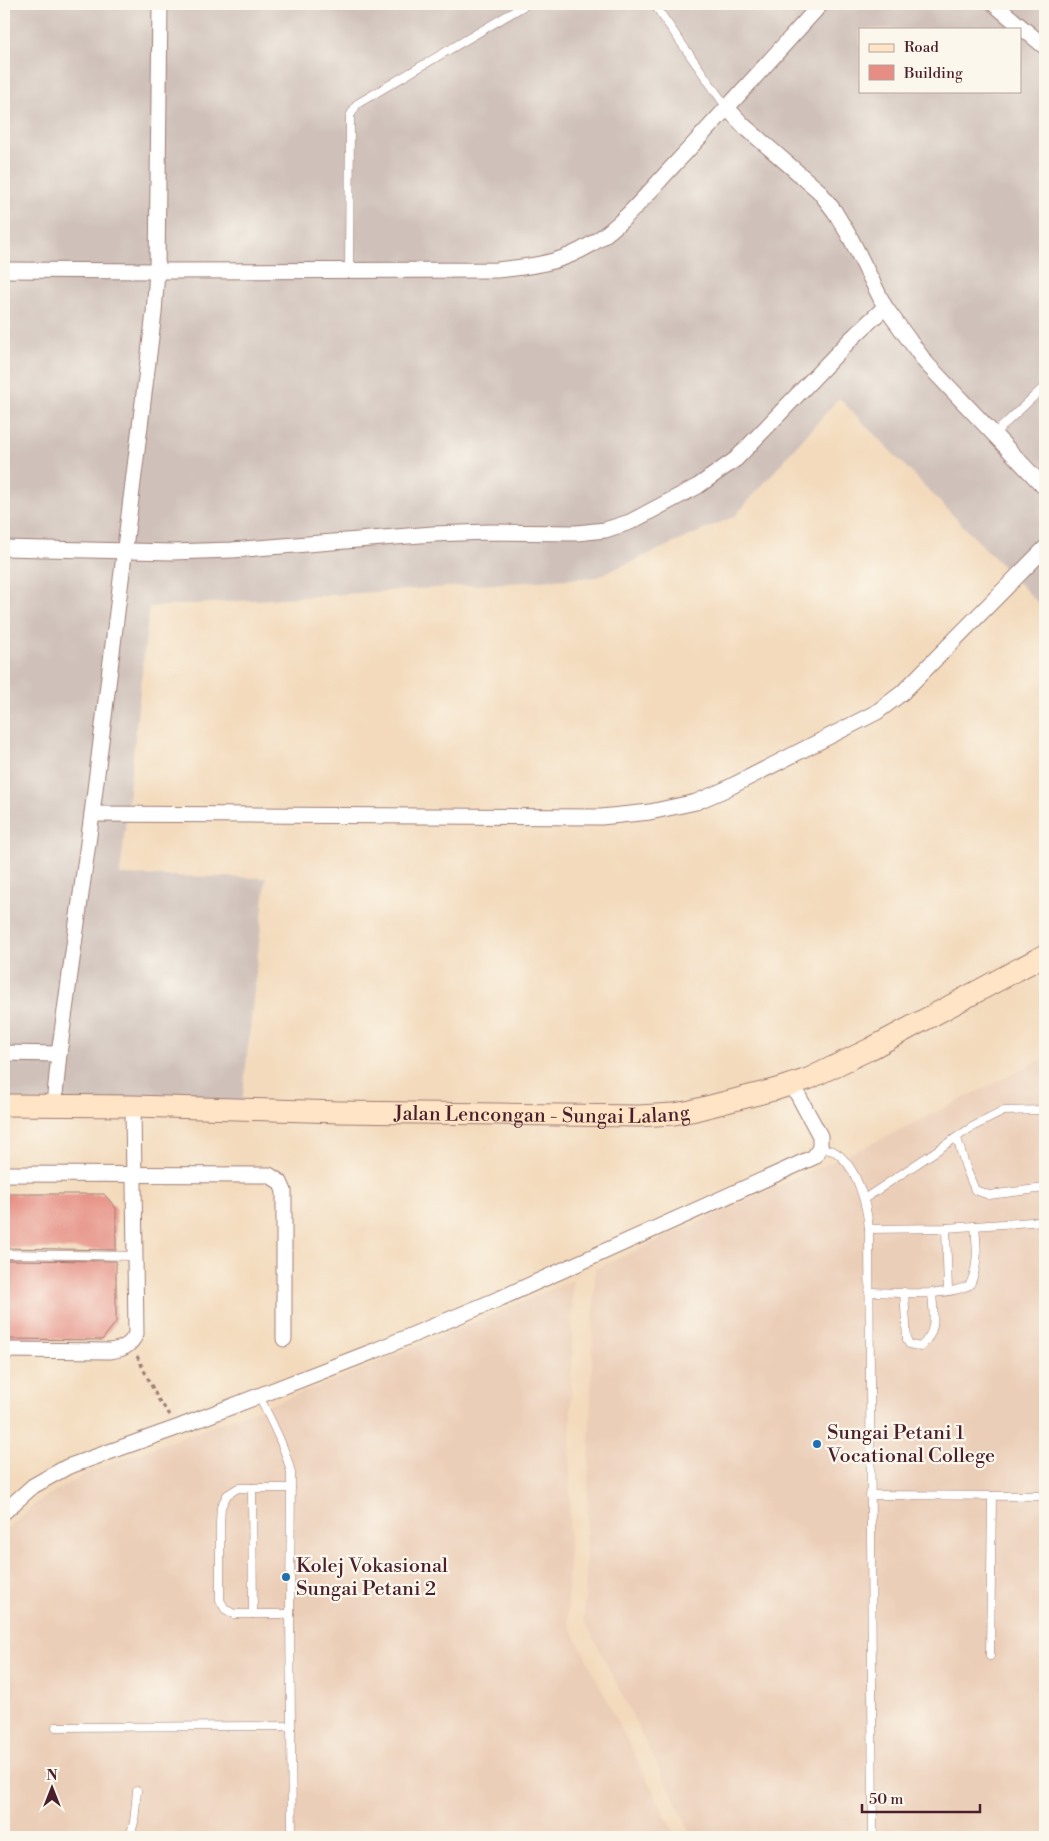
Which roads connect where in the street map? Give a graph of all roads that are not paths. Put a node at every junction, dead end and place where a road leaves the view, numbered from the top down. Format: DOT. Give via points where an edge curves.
graph roads {
  1 [pos="160,4"];
  2 [pos="527,4"];
  3 [pos="654,4"];
  4 [pos="820,4"];
  5 [pos="994,4"];
  6 [pos="1045,47"];
  7 [pos="727,108"];
  8 [pos="4,270"];
  9 [pos="350,270"];
  10 [pos="157,271"];
  11 [pos="885,307"];
  12 [pos="1045,386"];
  13 [pos="993,435"];
  14 [pos="1045,488"];
  15 [pos="4,548"];
  16 [pos="1045,548"];
  17 [pos="124,550"];
  18 [pos="92,814"];
  19 [pos="1045,955"];
  20 [pos="4,1053"];
  21 [pos="58,1054"];
  22 [pos="792,1084"];
  23 [pos="4,1105"];
  24 [pos="54,1105"];
  25 [pos="133,1106"];
  26 [pos="1045,1110"];
  27 [pos="957,1138"];
  28 [pos="820,1148"];
  29 [pos="4,1174"];
  30 [pos="133,1175"];
  31 [pos="1045,1188"];
  32 [pos="864,1199"];
  33 [pos="1045,1221"];
  34 [pos="975,1226"];
  35 [pos="946,1228"];
  36 [pos="869,1229"];
  37 [pos="4,1254"];
  38 [pos="135,1256"];
  39 [pos="948,1291"];
  40 [pos="869,1292"];
  41 [pos="904,1292"];
  42 [pos="932,1292"];
  43 [pos="284,1339"];
  44 [pos="4,1350"];
  45 [pos="259,1396"];
  46 [pos="252,1488"];
  47 [pos="291,1488"];
  48 [pos="870,1495"];
  49 [pos="992,1496"];
  50 [pos="1045,1496"];
  51 [pos="4,1512"];
  52 [pos="253,1614"];
  53 [pos="290,1614"];
  54 [pos="990,1656"];
  55 [pos="290,1726"];
  56 [pos="56,1727"];
  57 [pos="137,1791"];
  58 [pos="130,1837"];
  59 [pos="292,1837"];
  60 [pos="873,1837"];
  1 -- 10 [label="street"];
  2 -- 9 [label="lane" via="356,104 350,116"];
  3 -- 7 [label="lane"];
  4 -- 7 [label="street"];
  5 -- 6 [label="street"];
  7 -- 9 [label="street" via="627,215 603,237 580,251 552,262 497,270"];
  7 -- 11 [label="street" via="819,191 852,239"];
  8 -- 10 [label="street"];
  9 -- 10 [label="street"];
  10 -- 17 [label="street"];
  11 -- 13 [label="street" via="926,363"];
  11 -- 17 [label="street" via="736,460 698,486 630,522 605,530 423,535 232,550"];
  12 -- 13 [label="lane"];
  13 -- 14 [label="street"];
  15 -- 17 [label="street"];
  16 -- 18 [label="street" via="902,693 877,712 696,802 650,812 601,817"];
  17 -- 18 [label="street"];
  18 -- 21 [label="street"];
  19 -- 22 [label="street, Jalan Lencongan - Sungai Lalang" via="833,1068"];
  20 -- 21 [label="street"];
  21 -- 24 [label="street"];
  22 -- 25 [label="street, Jalan Lencongan - Sungai Lalang" via="691,1111 656,1115 332,1112"];
  22 -- 28 [label="street" via="820,1136"];
  23 -- 24 [label="street, Jalan Lencongan - Sungai Lalang"];
  24 -- 25 [label="street, Jalan Lencongan - Sungai Lalang"];
  25 -- 30 [label="street"];
  26 -- 27 [label="lane" via="1004,1111"];
  27 -- 31 [label="lane" via="976,1190 989,1195"];
  27 -- 32 [label="lane"];
  28 -- 32 [label="lane" via="835,1152 848,1165"];
  28 -- 45 [label="street" via="814,1157 501,1298"];
  29 -- 30 [label="street"];
  30 -- 38 [label="street"];
  30 -- 43 [label="street" via="269,1175 280,1182 284,1192"];
  32 -- 36 [label="lane"];
  33 -- 34 [label="lane"];
  34 -- 35 [label="lane"];
  34 -- 39 [label="lane" via="976,1273 970,1285"];
  35 -- 36 [label="lane"];
  35 -- 39 [label="lane"];
  36 -- 40 [label="lane"];
  37 -- 38 [label="lane"];
  38 -- 44 [label="street" via="136,1334 131,1344 110,1351"];
  39 -- 42 [label="lane"];
  40 -- 41 [label="lane"];
  40 -- 48 [label="lane"];
  41 -- 42 [label="lane"];
  41 -- 42 [label="lane" via="907,1340 909,1344 920,1347 932,1334 934,1325"];
  45 -- 47 [label="lane" via="288,1458"];
  45 -- 51 [label="street" via="67,1467 33,1486"];
  46 -- 47 [label="lane"];
  46 -- 52 [label="lane"];
  46 -- 52 [label="lane" via="238,1488 226,1495 221,1507 220,1600 225,1609 234,1614"];
  47 -- 53 [label="lane"];
  48 -- 49 [label="lane"];
  48 -- 60 [label="lane"];
  49 -- 50 [label="lane"];
  49 -- 54 [label="lane"];
  52 -- 53 [label="lane"];
  53 -- 55 [label="lane"];
  55 -- 56 [label="lane"];
  55 -- 59 [label="lane"];
  57 -- 58 [label="lane"];
}
